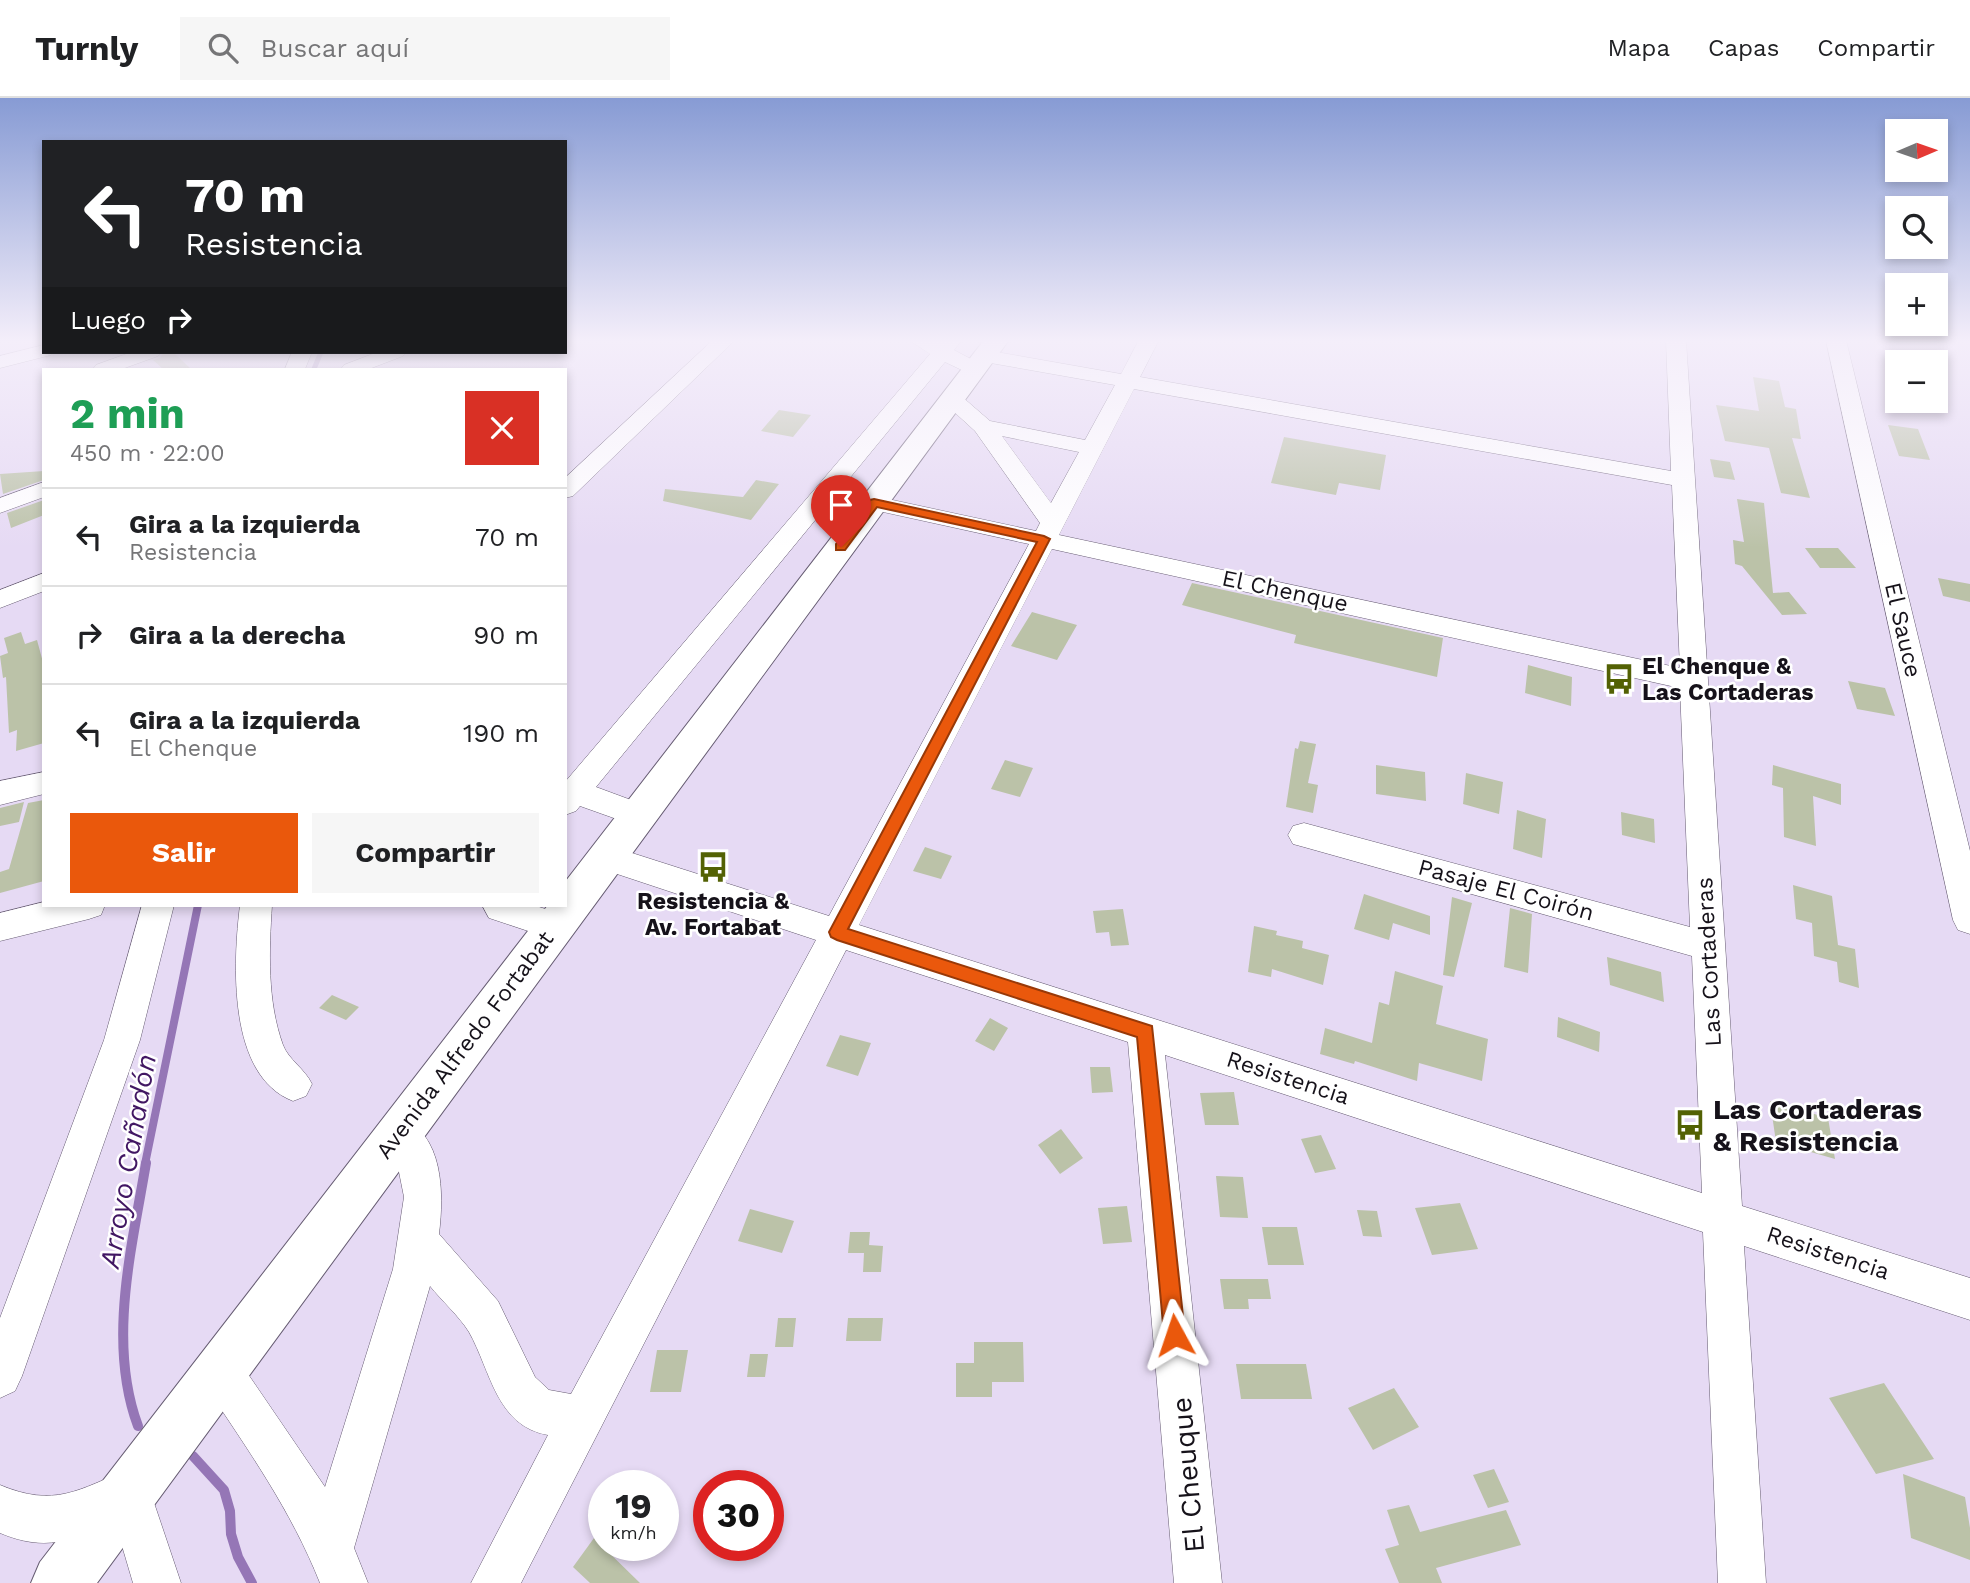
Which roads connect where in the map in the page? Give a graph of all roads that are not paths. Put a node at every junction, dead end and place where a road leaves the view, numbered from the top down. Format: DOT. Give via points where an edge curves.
graph roads {
  1 [pos="651,409"];
  2 [pos="894,409"];
  3 [pos="945,409"];
  4 [pos="963,409"];
  5 [pos="1112,409"];
  6 [pos="1286,409"];
  7 [pos="1680,409"];
  8 [pos="1852,409"];
  9 [pos="984,426"];
  10 [pos="1092,448"];
  11 [pos="1684,480"];
  12 [pos="567,489"];
  13 [pos="42,490"];
  14 [pos="874,503"];
  15 [pos="0,506"];
  16 [pos="1048,531"];
  17 [pos="42,582"];
  18 [pos="0,600"];
  19 [pos="1694,681"];
  20 [pos="42,782"];
  21 [pos="0,793"];
  22 [pos="570,797"];
  23 [pos="639,815"];
  24 [pos="1304,835"];
  25 [pos="607,858"];
  26 [pos="81,907"];
  27 [pos="157,907"];
  28 [pos="256,907"];
  29 [pos="500,907"];
  30 [pos="1970,920"];
  31 [pos="555,926"];
  32 [pos="0,927"];
  33 [pos="837,932"];
  34 [pos="1709,946"];
  35 [pos="1146,1032"];
  36 [pos="293,1084"];
  37 [pos="399,1134"];
  38 [pos="1723,1219"];
  39 [pos="418,1241"];
  40 [pos="1970,1299"];
  41 [pos="220,1370"];
  42 [pos="0,1376"];
  43 [pos="582,1418"];
  44 [pos="129,1492"];
  45 [pos="0,1508"];
  46 [pos="337,1566"];
  47 [pos="61,1583"];
  48 [pos="157,1583"];
  49 [pos="495,1583"];
  50 [pos="1198,1583"];
  51 [pos="1742,1583"];
  1 -- 12 [label="street"];
  2 -- 22 [label="street"];
  3 -- 14 [label="highway, Avenida Alfredo Fortabat"];
  4 -- 9 [label="street"];
  5 -- 10 [label="street"];
  6 -- 11 [label="street"];
  7 -- 11 [label="street, Las Cortaderas"];
  8 -- 30 [label="street, El Sauce"];
  9 -- 10 [label="street"];
  9 -- 16 [label="street"];
  10 -- 16 [label="street"];
  11 -- 19 [label="street, Las Cortaderas"];
  13 -- 15 [label="street"];
  14 -- 16 [label="street, El Chenque"];
  14 -- 23 [label="highway, Avenida Alfredo Fortabat"];
  16 -- 19 [label="street, El Chenque"];
  16 -- 33 [label="street"];
  17 -- 18 [label="street"];
  19 -- 34 [label="street, Las Cortaderas"];
  20 -- 21 [label="street"];
  22 -- 23 [label="street"];
  23 -- 25 [label="highway, Avenida Alfredo Fortabat"];
  24 -- 34 [label="street, Pasaje El Coirón"];
  25 -- 31 [label="highway, Avenida Alfredo Fortabat"];
  25 -- 33 [label="street, Resistencia"];
  26 -- 32 [label="street"];
  27 -- 42 [label="street" via="122,1040"];
  28 -- 36 [label="street" via="254,999 267,1056"];
  29 -- 31 [label="street"];
  31 -- 37 [label="highway, Avenida Alfredo Fortabat"];
  33 -- 35 [label="street, Resistencia"];
  33 -- 43 [label="street"];
  34 -- 38 [label="street, Las Cortaderas"];
  35 -- 38 [label="street, Resistencia"];
  35 -- 50 [label="street, El Cheuque"];
  37 -- 39 [label="street" via="415,1154 424,1197"];
  37 -- 41 [label="highway, Avenida Alfredo Fortabat"];
  38 -- 40 [label="street, Resistencia"];
  38 -- 51 [label="street, Las Cortaderas"];
  39 -- 43 [label="street" via="483,1316 519,1393 538,1411"];
  39 -- 46 [label="street"];
  41 -- 44 [label="highway, Avenida Alfredo Fortabat"];
  41 -- 46 [label="street" via="301,1489"];
  43 -- 49 [label="street"];
  44 -- 45 [label="street" via="63,1520 18,1519"];
  44 -- 47 [label="highway, Avenida Alfredo Fortabat"];
  44 -- 48 [label="street"];
}
